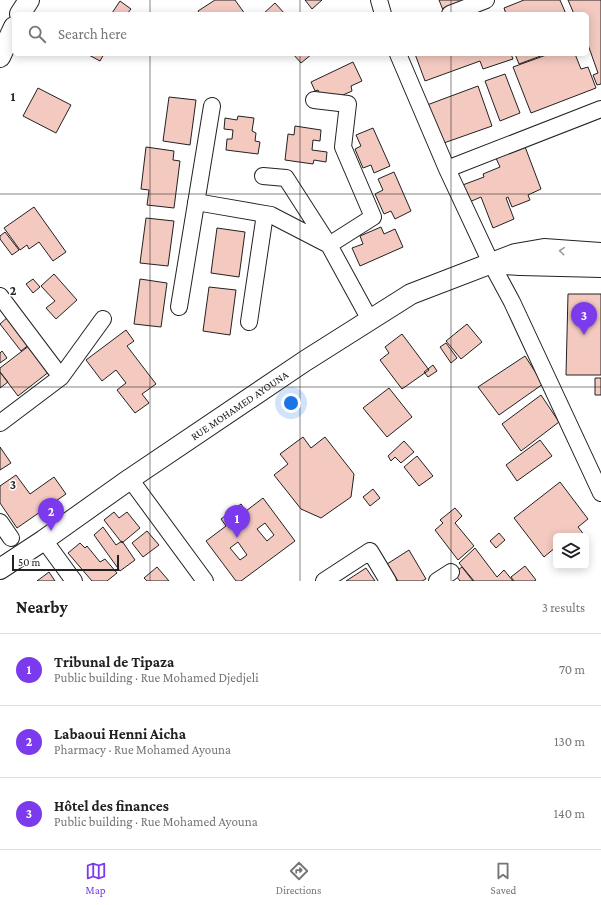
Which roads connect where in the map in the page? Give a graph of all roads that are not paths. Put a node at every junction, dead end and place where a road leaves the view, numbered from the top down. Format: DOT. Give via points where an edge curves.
graph roads {
  1 [pos="29,0"];
  2 [pos="379,0"];
  3 [pos="486,0"];
  4 [pos="21,12"];
  5 [pos="382,12"];
  6 [pos="455,12"];
  7 [pos="12,31"];
  8 [pos="399,56"];
  9 [pos="0,57"];
  10 [pos="314,100"];
  11 [pos="212,106"];
  12 [pos="601,109"];
  13 [pos="447,168"];
  14 [pos="263,176"];
  15 [pos="196,202"];
  16 [pos="265,214"];
  17 [pos="329,245"];
  18 [pos="601,253"];
  19 [pos="491,263"];
  20 [pos="601,267"];
  21 [pos="0,296"];
  22 [pos="179,308"];
  23 [pos="103,319"];
  24 [pos="370,320"];
  25 [pos="249,322"];
  26 [pos="61,376"];
  27 [pos="0,423"];
  28 [pos="130,479"];
  29 [pos="601,493"];
  30 [pos="0,522"];
  31 [pos="11,538"];
  32 [pos="44,540"];
  33 [pos="0,570"];
  34 [pos="451,572"];
  35 [pos="74,581"];
  36 [pos="205,581"];
  37 [pos="324,581"];
  38 [pos="388,581"];
  39 [pos="437,581"];
  1 -- 4 [label="main road"];
  2 -- 5 [label="street"];
  3 -- 6 [label="street"];
  7 -- 9 [label="main road"];
  8 -- 13 [label="street"];
  10 -- 17 [label="street" via="348,104 343,147 373,217"];
  11 -- 15 [label="street"];
  12 -- 13 [label="street"];
  13 -- 19 [label="street"];
  14 -- 17 [label="street" via="286,178"];
  15 -- 16 [label="street"];
  15 -- 22 [label="street"];
  16 -- 17 [label="street"];
  16 -- 25 [label="street"];
  17 -- 24 [label="street"];
  18 -- 19 [label="main road, RUE MOHAMED AYOUNA, one-way" via="544,249 515,254"];
  19 -- 20 [label="main road"];
  19 -- 24 [label="main road, RUE MOHAMED AYOUNA" via="411,294"];
  19 -- 29 [label="street" via="512,302"];
  21 -- 26 [label="street"];
  23 -- 26 [label="street"];
  24 -- 28 [label="main road, RUE MOHAMED AYOUNA"];
  26 -- 27 [label="street"];
  28 -- 32 [label="main road, RUE MOHAMED AYOUNA"];
  28 -- 36 [label="street"];
  30 -- 31 [label="street"];
  32 -- 33 [label="main road, RUE MOHAMED AYOUNA"];
  32 -- 35 [label="street"];
  34 -- 39 [label="street"];
  37 -- 38 [label="street" via="370,550"];
}
